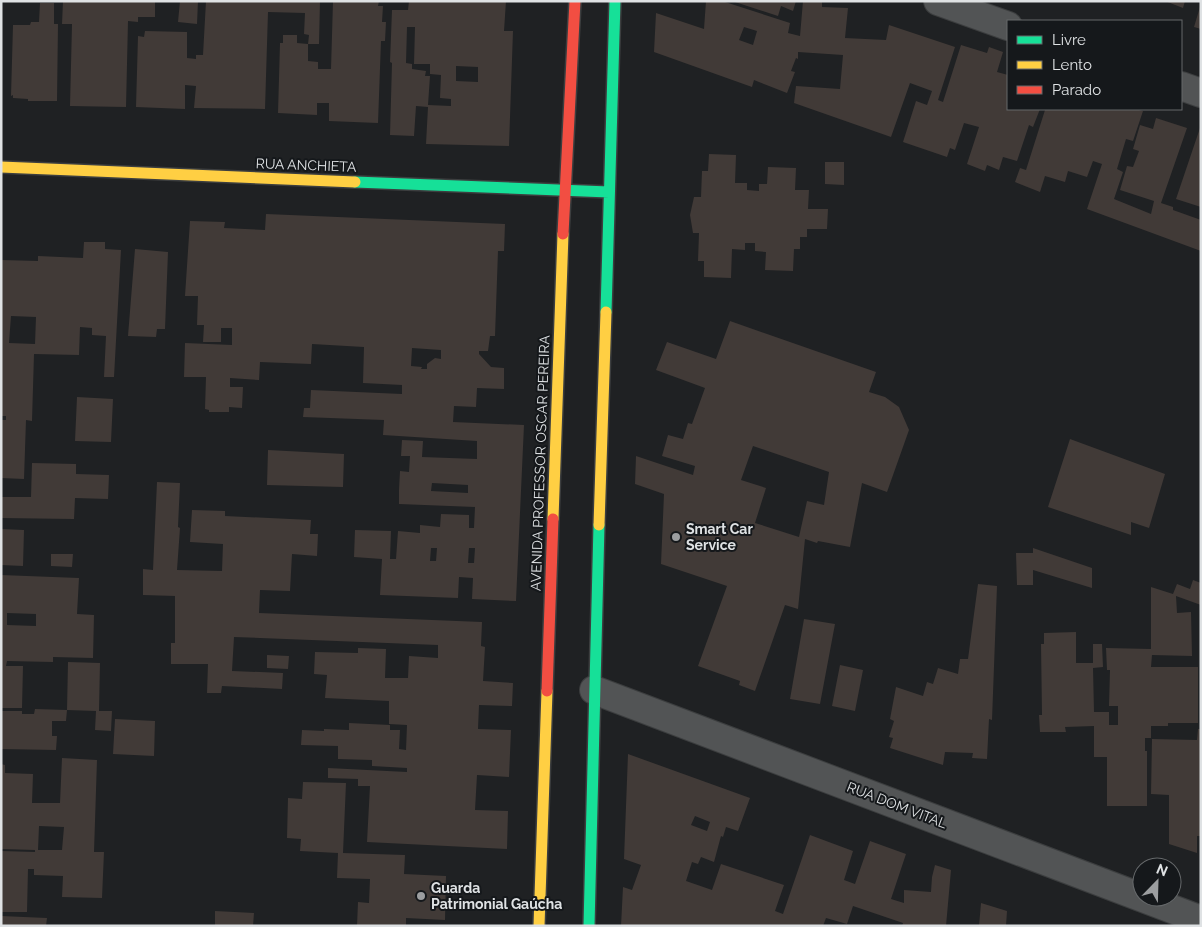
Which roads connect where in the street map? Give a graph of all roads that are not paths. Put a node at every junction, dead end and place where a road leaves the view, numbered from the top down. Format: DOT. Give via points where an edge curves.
graph roads {
  1 [pos="575,1"];
  2 [pos="615,1"];
  3 [pos="938,1"];
  4 [pos="1007,26"];
  5 [pos="1182,86"];
  6 [pos="1201,93"];
  7 [pos="1,167"];
  8 [pos="565,190"];
  9 [pos="609,192"];
  10 [pos="594,690"];
  11 [pos="1201,920"];
  12 [pos="539,926"];
  13 [pos="589,926"];
  1 -- 8 [label="main road, AVENIDA PROFESSOR OSCAR PEREIRA"];
  2 -- 9 [label="main road"];
  3 -- 4 [label="street"];
  5 -- 6 [label="street"];
  7 -- 8 [label="main road, RUA ANCHIETA"];
  8 -- 9 [label="main road, RUA ANCHIETA"];
  8 -- 12 [label="main road, AVENIDA PROFESSOR OSCAR PEREIRA"];
  9 -- 10 [label="main road"];
  10 -- 11 [label="street, RUA DOM VITAL"];
  10 -- 13 [label="main road"];
}
